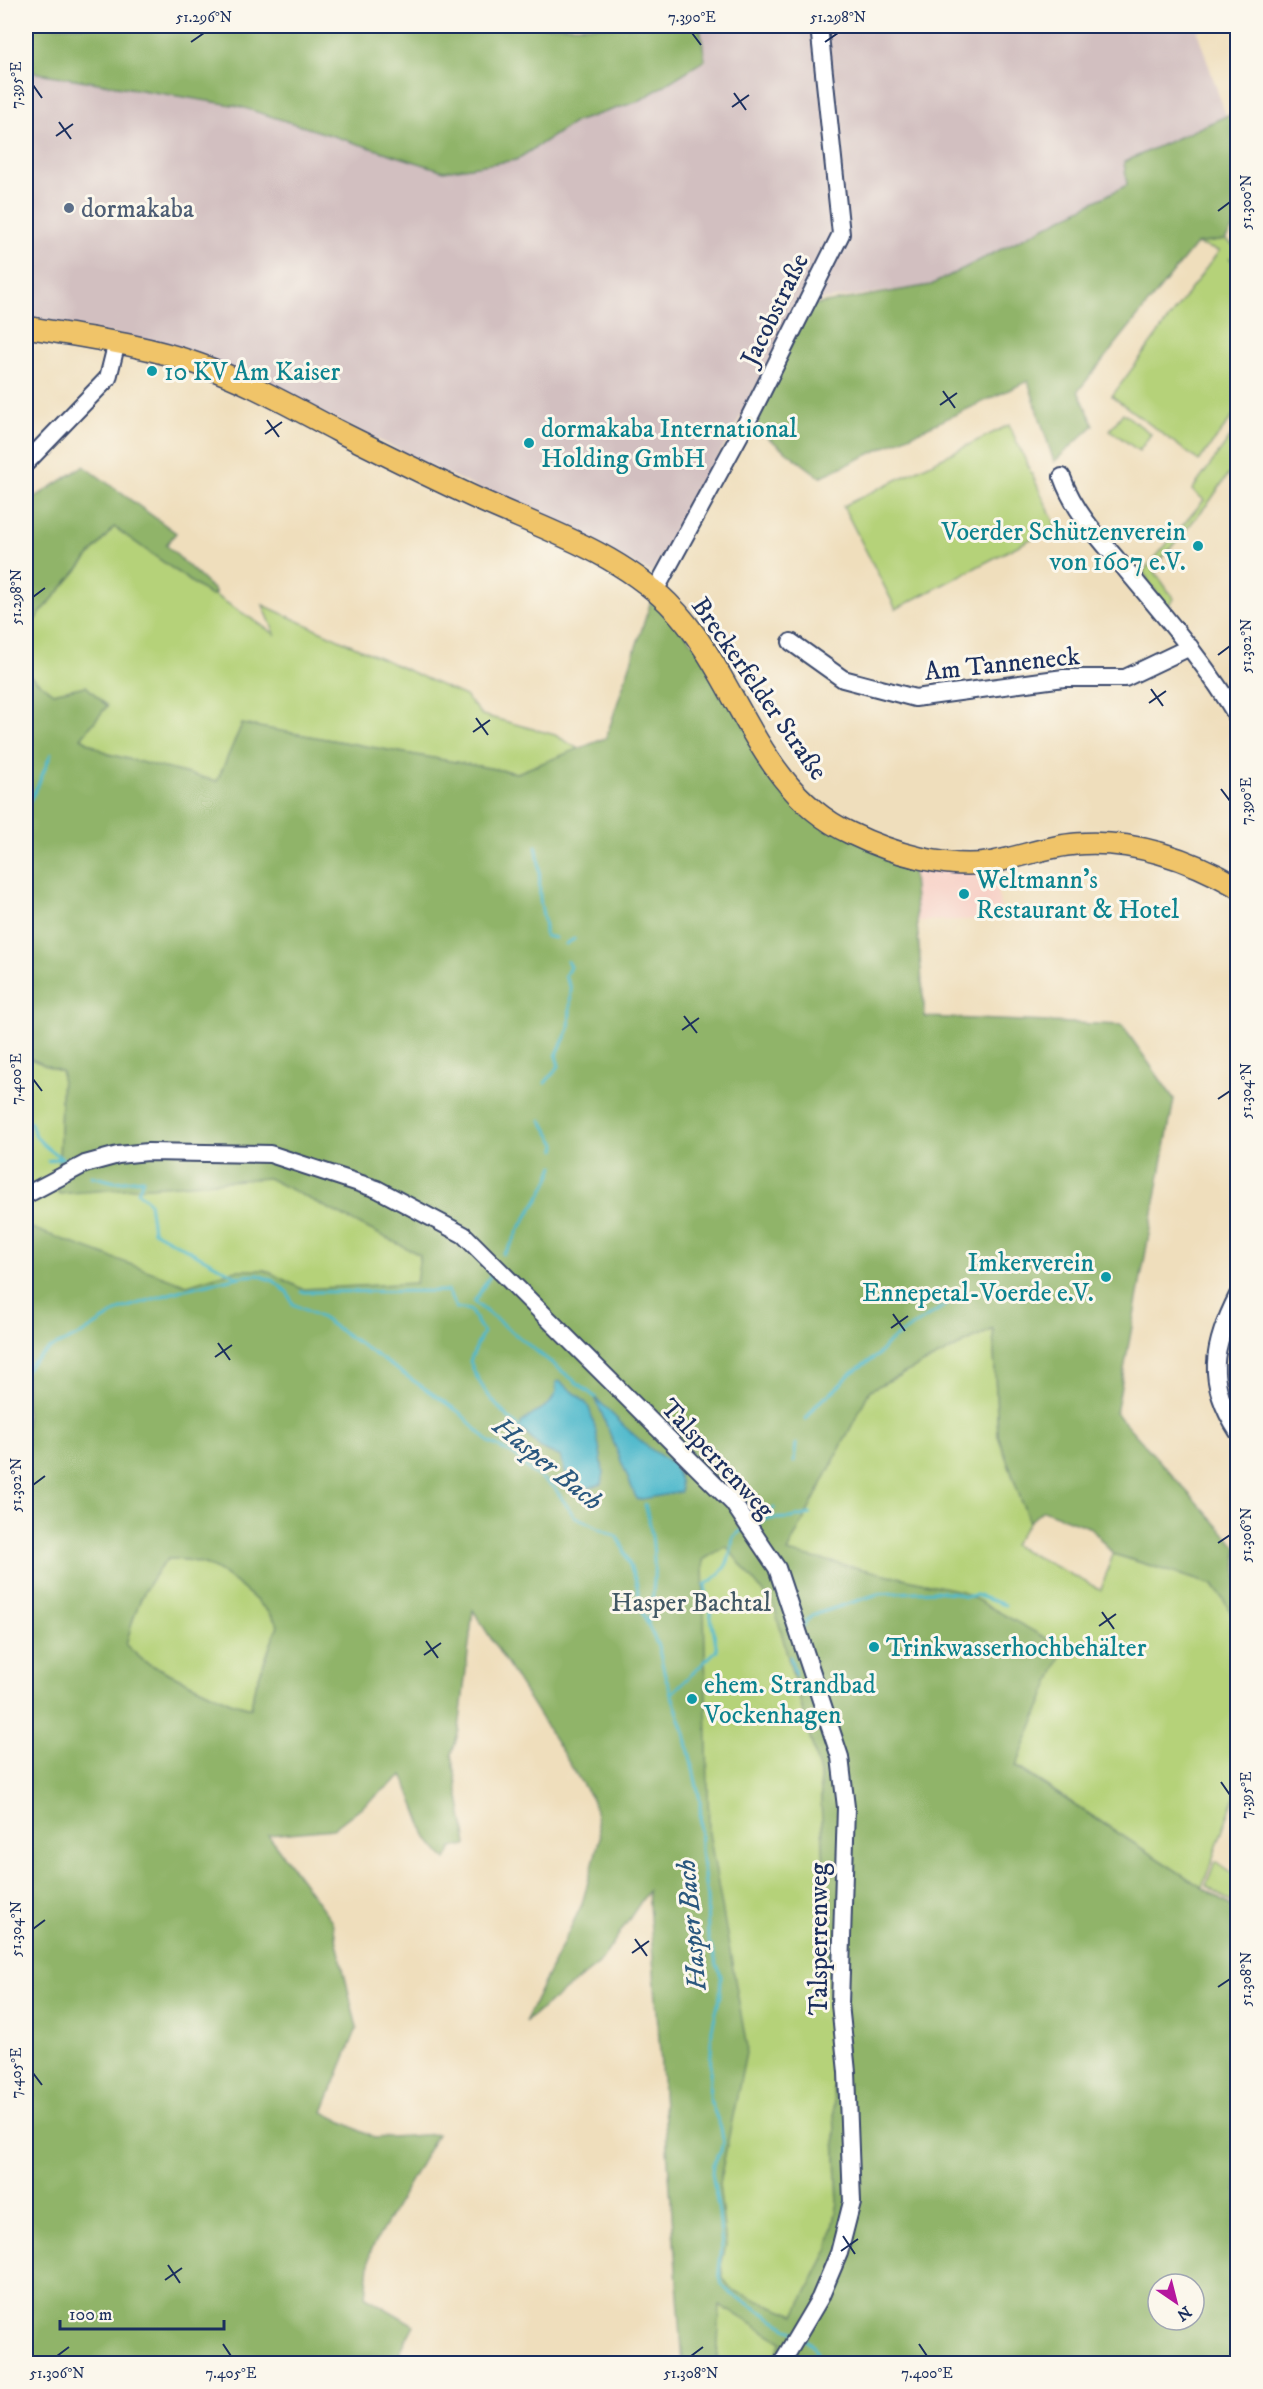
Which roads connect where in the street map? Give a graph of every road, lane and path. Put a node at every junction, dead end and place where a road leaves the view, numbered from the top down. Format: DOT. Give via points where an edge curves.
graph roads {
  1 [pos="819,26"];
  2 [pos="26,327"];
  3 [pos="117,342"];
  4 [pos="26,463"];
  5 [pos="1062,477"];
  6 [pos="655,591"];
  7 [pos="791,642"];
  8 [pos="1190,647"];
  9 [pos="1238,718"];
  10 [pos="1238,887"];
  11 [pos="26,1195"];
  12 [pos="1238,1295"];
  13 [pos="1238,1432"];
  14 [pos="781,2364"];
  1 -- 6 [label="street, Jacobstraße" via="841,234 749,418"];
  2 -- 3 [label="main road, Breckerfelder Straße"];
  3 -- 4 [label="street" via="108,378"];
  3 -- 6 [label="main road, Breckerfelder Straße" via="197,363 232,377 466,494 605,556"];
  5 -- 8 [label="street" via="1068,495"];
  6 -- 10 [label="main road, Breckerfelder Straße" via="696,638 777,770 809,806 849,833 907,853 967,864 1074,844 1118,845 1176,858"];
  7 -- 8 [label="street, Am Tanneneck" via="843,679 915,698 1064,678 1125,678"];
  8 -- 9 [label="street"];
  11 -- 14 [label="street, Talsperrenweg" via="85,1164 148,1152 270,1154 377,1189 464,1235 747,1521 777,1568 801,1636 840,1757 846,1807 840,2004 852,2202 839,2253 820,2298"];
  12 -- 13 [label="street" via="1218,1341 1215,1376 1227,1415"];
}
